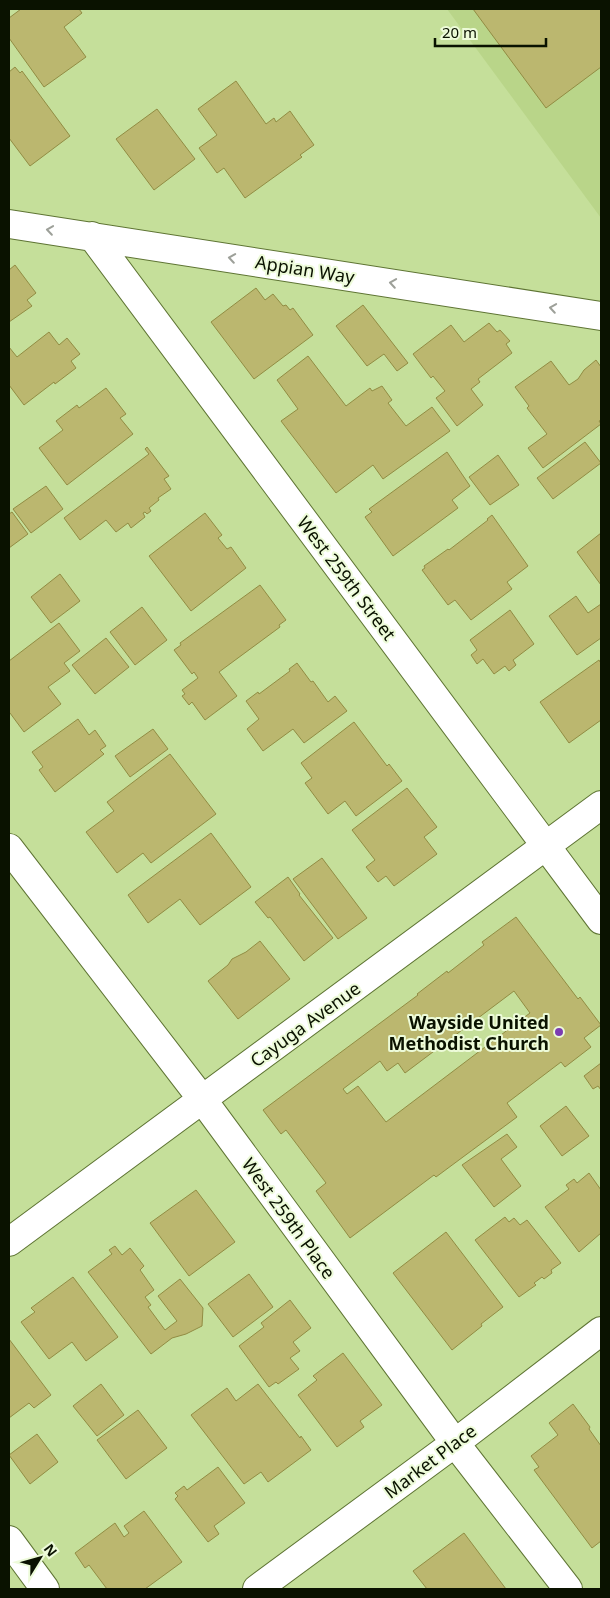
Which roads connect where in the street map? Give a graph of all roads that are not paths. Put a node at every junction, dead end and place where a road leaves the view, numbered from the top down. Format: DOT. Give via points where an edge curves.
graph roads {
  1 [pos="9,224"];
  2 [pos="92,236"];
  3 [pos="601,316"];
  4 [pos="601,805"];
  5 [pos="547,846"];
  6 [pos="9,848"];
  7 [pos="601,920"];
  8 [pos="202,1099"];
  9 [pos="9,1242"];
  10 [pos="601,1331"];
  11 [pos="455,1442"];
  12 [pos="9,1540"];
  13 [pos="45,1589"];
  14 [pos="257,1589"];
  15 [pos="568,1589"];
  2 -- 1 [label="street, Appian Way, one-way"];
  3 -- 2 [label="street, Appian Way, one-way"];
  2 -- 5 [label="street, West 259th Street"];
  4 -- 5 [label="street, Cayuga Avenue"];
  5 -- 7 [label="street, West 259th Street"];
  5 -- 8 [label="street, Cayuga Avenue"];
  6 -- 8 [label="street, West 259th Place"];
  8 -- 9 [label="street, Cayuga Avenue"];
  8 -- 11 [label="street, West 259th Place"];
  10 -- 11 [label="street, Market Place"];
  11 -- 14 [label="street, Market Place"];
  11 -- 15 [label="street, West 259th Place"];
  12 -- 13 [label="street"];
}
